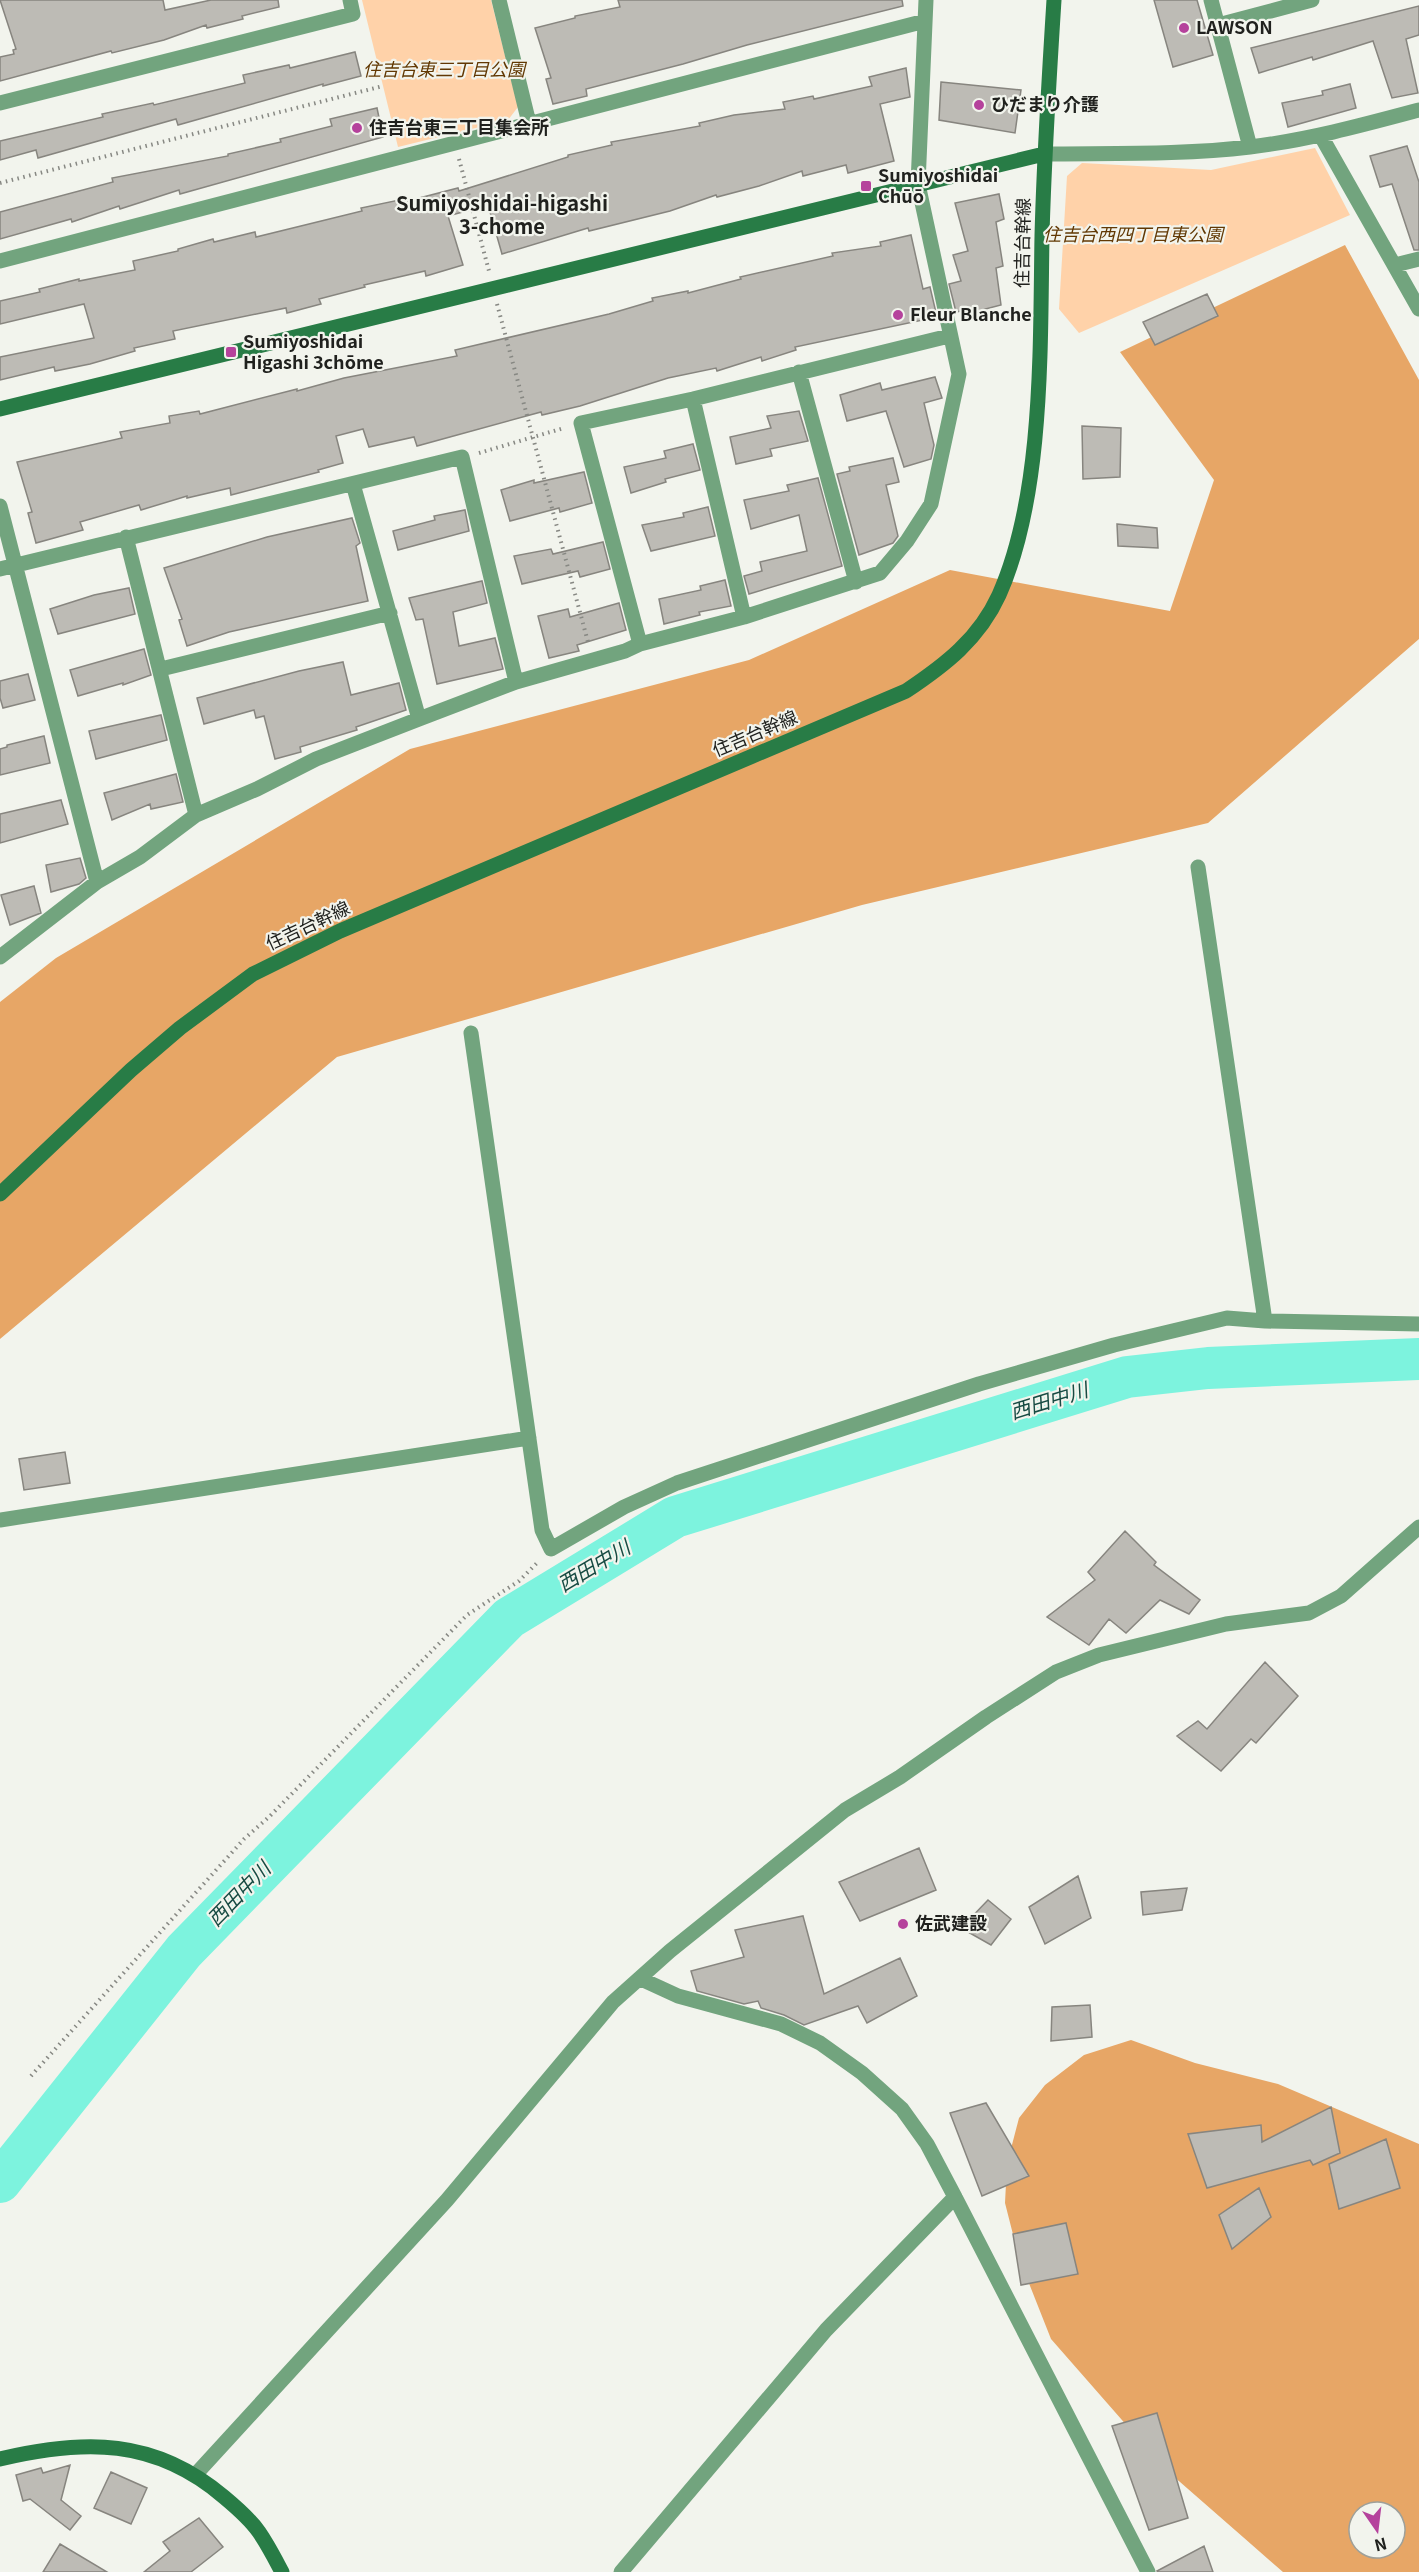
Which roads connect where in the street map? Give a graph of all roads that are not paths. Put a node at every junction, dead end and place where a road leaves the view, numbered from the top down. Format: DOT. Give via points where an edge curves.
graph roads {
  1 [pos="350,0"];
  2 [pos="499,0"];
  3 [pos="926,0"];
  4 [pos="1054,0"];
  5 [pos="1211,0"];
  6 [pos="1312,0"];
  7 [pos="925,21"];
  8 [pos="1218,25"];
  9 [pos="0,103"];
  10 [pos="1419,110"];
  11 [pos="529,123"];
  12 [pos="1320,136"];
  13 [pos="1250,147"];
  14 [pos="1044,154"];
  15 [pos="918,184"];
  16 [pos="1419,259"];
  17 [pos="0,261"];
  18 [pos="1395,265"];
  19 [pos="1419,309"];
  20 [pos="949,336"];
  21 [pos="799,372"];
  22 [pos="693,399"];
  23 [pos="0,409"];
  24 [pos="353,484"];
  25 [pos="0,506"];
  26 [pos="126,537"];
  27 [pos="7,567"];
  28 [pos="856,582"];
  29 [pos="390,613"];
  30 [pos="744,617"];
  31 [pos="639,644"];
  32 [pos="161,669"];
  33 [pos="516,682"];
  34 [pos="419,719"];
  35 [pos="196,815"];
  36 [pos="1198,867"];
  37 [pos="97,882"];
  38 [pos="1,953"];
  39 [pos="471,1033"];
  40 [pos="0,1194"];
  41 [pos="1265,1321"];
  42 [pos="1419,1324"];
  43 [pos="529,1437"];
  44 [pos="0,1520"];
  45 [pos="1419,1527"];
  46 [pos="641,1979"];
  47 [pos="956,2197"];
  48 [pos="0,2459"];
  49 [pos="196,2474"];
  50 [pos="282,2572"];
  51 [pos="621,2572"];
  52 [pos="1148,2572"];
  1 -- 9 [label="street" via="353,14"];
  2 -- 11 [label="street"];
  3 -- 7 [label="street"];
  4 -- 14 [label="street, 住吉台幹線"];
  5 -- 8 [label="street"];
  6 -- 8 [label="street"];
  7 -- 11 [label="street"];
  7 -- 15 [label="street"];
  8 -- 13 [label="street"];
  10 -- 12 [label="street"];
  11 -- 17 [label="street"];
  12 -- 13 [label="street"];
  12 -- 18 [label="street"];
  13 -- 14 [label="street" via="1198,152"];
  14 -- 15 [label="street"];
  14 -- 40 [label="street, 住吉台幹線" via="1040,352 1032,457 1014,555 999,596 975,636 942,668 906,691 340,931 253,974 131,1070"];
  15 -- 20 [label="street"];
  15 -- 23 [label="street"];
  16 -- 18 [label="street"];
  18 -- 19 [label="street"];
  20 -- 21 [label="street"];
  20 -- 28 [label="street" via="959,374 931,504 891,562 880,573"];
  21 -- 22 [label="street"];
  21 -- 28 [label="street"];
  22 -- 30 [label="street"];
  22 -- 31 [label="street" via="582,423"];
  24 -- 26 [label="street"];
  24 -- 29 [label="street"];
  24 -- 33 [label="street" via="462,457"];
  25 -- 27 [label="street"];
  26 -- 27 [label="street"];
  26 -- 32 [label="street"];
  27 -- 37 [label="street"];
  28 -- 30 [label="street"];
  29 -- 32 [label="street"];
  29 -- 34 [label="street"];
  30 -- 31 [label="street"];
  31 -- 33 [label="street"];
  32 -- 35 [label="street"];
  33 -- 34 [label="street"];
  34 -- 35 [label="street" via="316,759"];
  35 -- 37 [label="street" via="140,857"];
  36 -- 41 [label="street"];
  37 -- 38 [label="street"];
  39 -- 43 [label="street"];
  41 -- 42 [label="street"];
  41 -- 43 [label="street" via="1227,1318 1113,1345 894,1411 677,1483 624,1507 551,1549 542,1530"];
  43 -- 44 [label="street"];
  45 -- 46 [label="street" via="1341,1596 1309,1613 1226,1624 1099,1655 1056,1672 845,1810"];
  46 -- 47 [label="street" via="678,1996 781,2024 819,2043 862,2073 902,2109 927,2144"];
  46 -- 49 [label="street" via="613,2002 447,2200"];
  47 -- 51 [label="street" via="826,2330"];
  47 -- 52 [label="street"];
  48 -- 49 [label="street" via="57,2447 107,2447 147,2453"];
  49 -- 50 [label="street" via="258,2531"];
}
